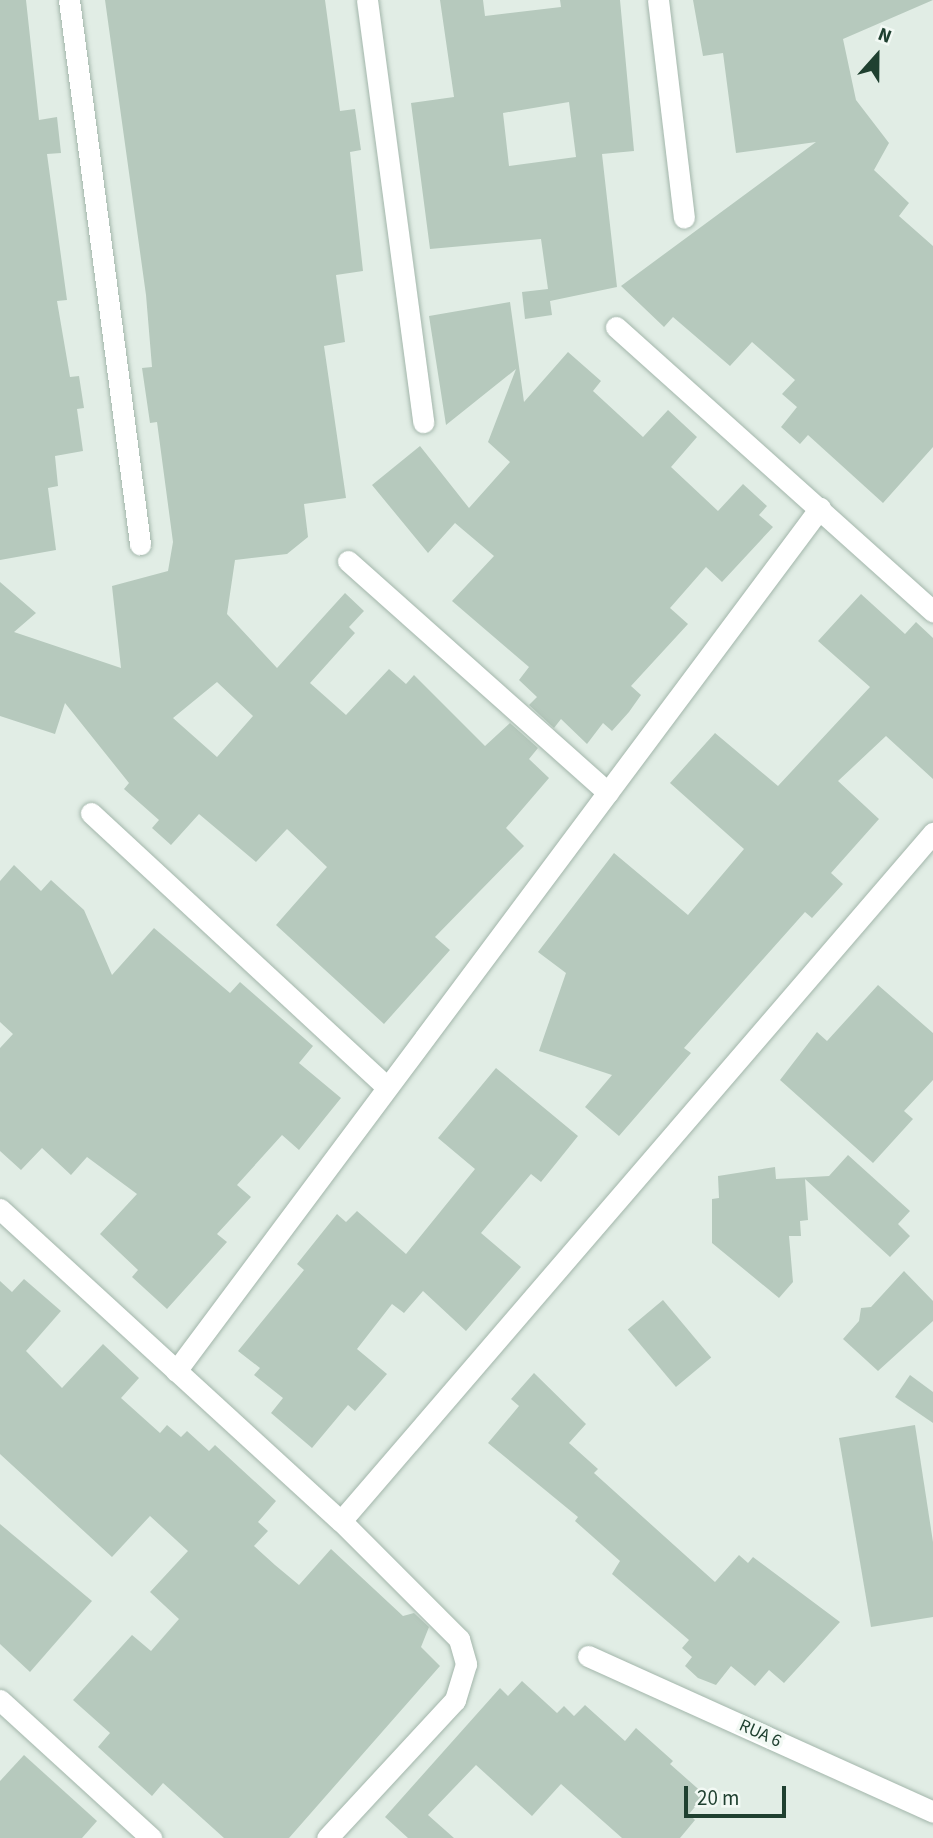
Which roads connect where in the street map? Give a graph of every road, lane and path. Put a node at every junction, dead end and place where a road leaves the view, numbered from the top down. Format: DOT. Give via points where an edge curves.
graph roads {
  1 [pos="69,0"];
  2 [pos="367,0"];
  3 [pos="658,0"];
  4 [pos="684,217"];
  5 [pos="616,327"];
  6 [pos="423,422"];
  7 [pos="820,508"];
  8 [pos="141,544"];
  9 [pos="348,561"];
  10 [pos="933,611"];
  11 [pos="608,793"];
  12 [pos="91,813"];
  13 [pos="933,833"];
  14 [pos="387,1087"];
  15 [pos="0,1209"];
  16 [pos="176,1371"];
  17 [pos="341,1521"];
  18 [pos="588,1656"];
  19 [pos="0,1700"];
  20 [pos="933,1812"];
  21 [pos="151,1838"];
  22 [pos="327,1838"];
  1 -- 8 [label="street"];
  2 -- 6 [label="street"];
  3 -- 4 [label="street"];
  5 -- 7 [label="street"];
  7 -- 10 [label="street"];
  7 -- 11 [label="street"];
  9 -- 11 [label="street"];
  11 -- 14 [label="street"];
  12 -- 14 [label="street"];
  13 -- 17 [label="street"];
  14 -- 16 [label="street"];
  15 -- 16 [label="street"];
  16 -- 17 [label="street"];
  17 -- 22 [label="street" via="460,1639 466,1664 455,1700"];
  18 -- 20 [label="street, RUA 6"];
  19 -- 21 [label="street"];
}
